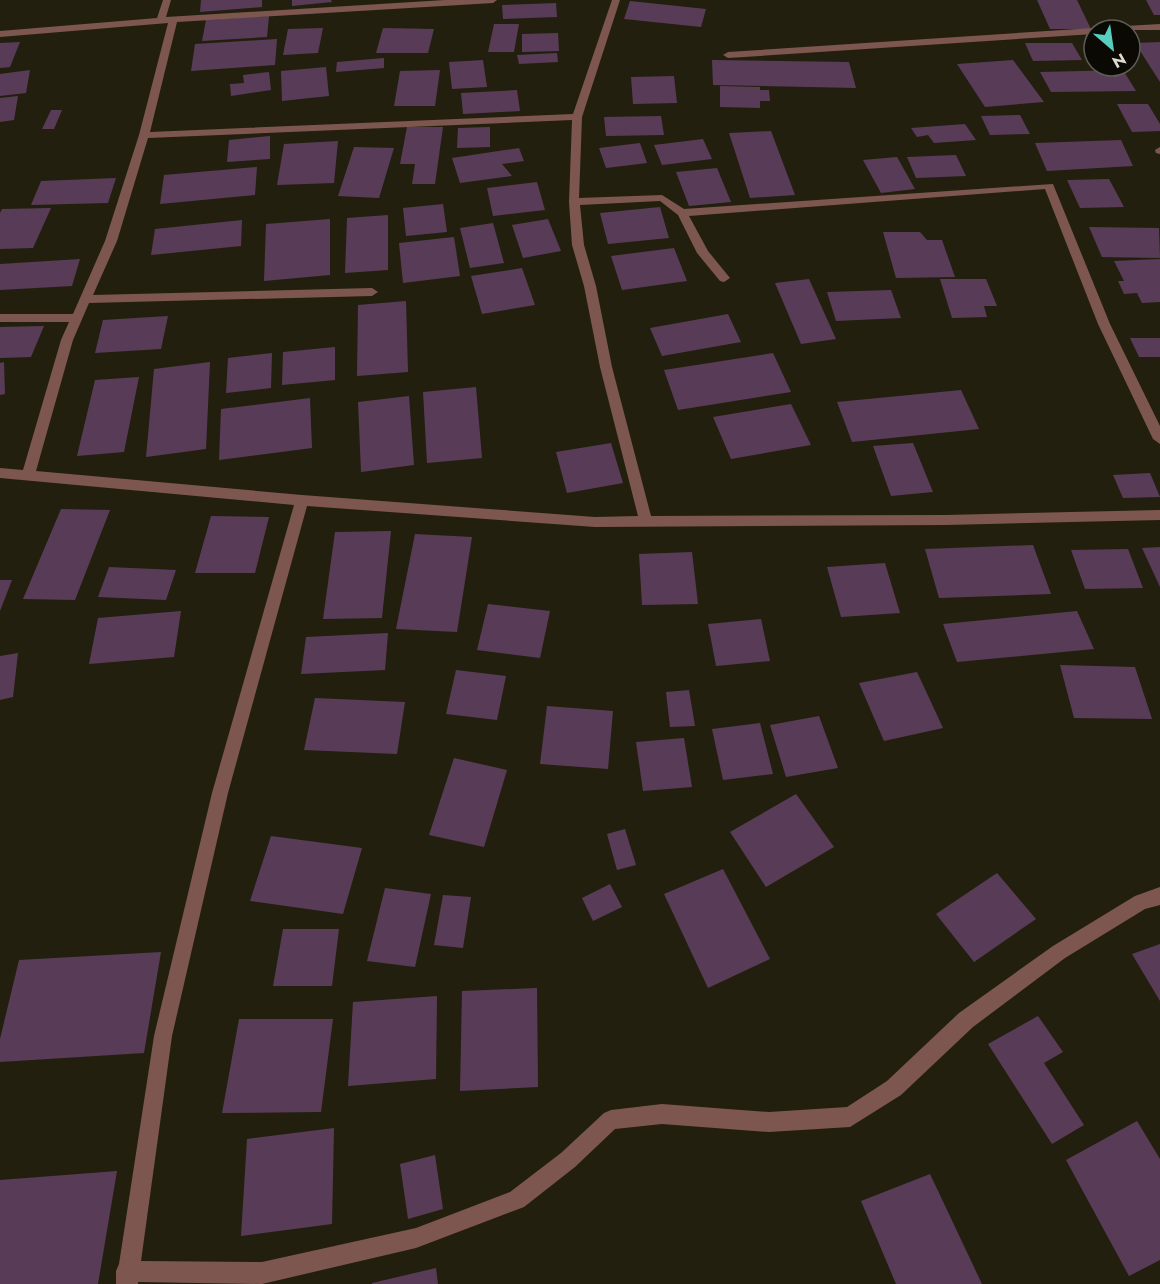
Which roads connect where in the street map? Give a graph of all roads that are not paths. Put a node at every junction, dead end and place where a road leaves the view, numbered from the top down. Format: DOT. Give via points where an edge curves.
graph roads {
  1 [pos="167,0"];
  2 [pos="493,0"];
  3 [pos="616,0"];
  4 [pos="167,19"];
  5 [pos="1160,27"];
  6 [pos="1142,28"];
  7 [pos="1082,32"];
  8 [pos="0,34"];
  9 [pos="728,55"];
  10 [pos="577,117"];
  11 [pos="144,135"];
  12 [pos="574,202"];
  13 [pos="682,213"];
  14 [pos="724,278"];
  15 [pos="372,292"];
  16 [pos="85,299"];
  17 [pos="0,318"];
  18 [pos="76,318"];
  19 [pos="1160,439"];
  20 [pos="0,473"];
  21 [pos="28,475"];
  22 [pos="302,500"];
  23 [pos="1160,516"];
  24 [pos="646,522"];
  25 [pos="1160,896"];
  26 [pos="127,1278"];
  1 -- 4 [label="street"];
  2 -- 4 [label="street"];
  3 -- 10 [label="street"];
  4 -- 8 [label="street"];
  4 -- 11 [label="street"];
  5 -- 6 [label="street"];
  7 -- 9 [label="street"];
  10 -- 11 [label="street"];
  10 -- 12 [label="street"];
  11 -- 16 [label="street" via="111,241"];
  12 -- 13 [label="street" via="662,198"];
  12 -- 24 [label="street" via="578,245"];
  13 -- 14 [label="street" via="703,253"];
  13 -- 19 [label="street" via="1048,186 1104,324"];
  15 -- 16 [label="street"];
  16 -- 18 [label="street"];
  17 -- 18 [label="street"];
  18 -- 21 [label="street" via="66,340"];
  20 -- 21 [label="street"];
  21 -- 22 [label="street"];
  22 -- 24 [label="street" via="595,522"];
  22 -- 26 [label="street" via="220,793 163,1036"];
  23 -- 24 [label="street"];
  25 -- 26 [label="street" via="1141,902 1059,952 966,1020 894,1088 850,1117 769,1122 662,1114 611,1120 517,1200 416,1238 262,1273"];
}
